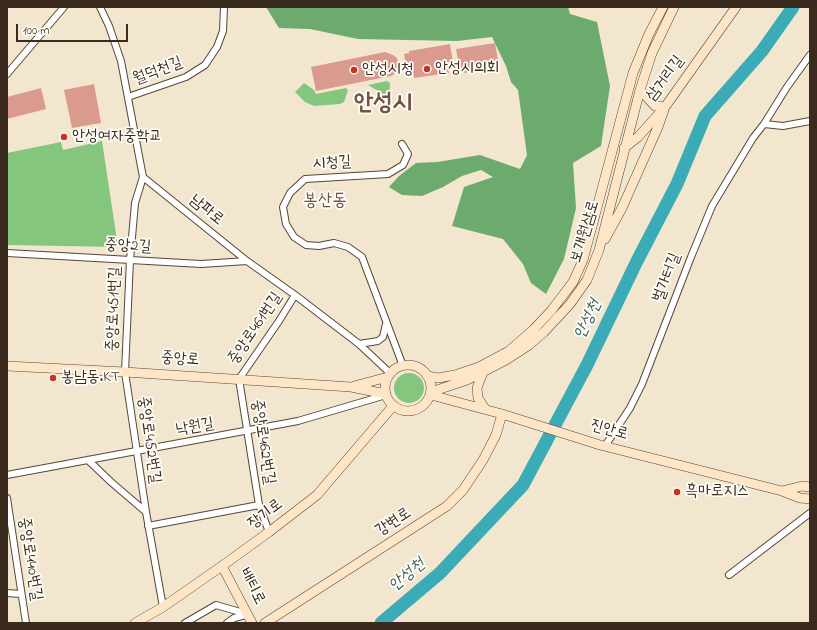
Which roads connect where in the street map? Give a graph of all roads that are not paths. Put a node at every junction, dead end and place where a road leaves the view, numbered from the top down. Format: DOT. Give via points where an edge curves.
graph roads {
  1 [pos="64,7"];
  2 [pos="100,7"];
  3 [pos="224,7"];
  4 [pos="663,7"];
  5 [pos="674,7"];
  6 [pos="736,7"];
  7 [pos="810,54"];
  8 [pos="7,74"];
  9 [pos="640,90"];
  10 [pos="128,97"];
  11 [pos="665,107"];
  12 [pos="810,121"];
  13 [pos="764,124"];
  14 [pos="402,144"];
  15 [pos="626,147"];
  16 [pos="610,160"];
  17 [pos="143,177"];
  18 [pos="599,250"];
  19 [pos="7,253"];
  20 [pos="130,260"];
  21 [pos="247,261"];
  22 [pos="295,294"];
  23 [pos="387,323"];
  24 [pos="359,344"];
  25 [pos="7,366"];
  26 [pos="403,366"];
  27 [pos="125,372"];
  28 [pos="483,372"];
  29 [pos="390,375"];
  30 [pos="427,376"];
  31 [pos="239,379"];
  32 [pos="351,387"];
  33 [pos="431,394"];
  34 [pos="386,395"];
  35 [pos="393,406"];
  36 [pos="485,409"];
  37 [pos="502,414"];
  38 [pos="247,431"];
  39 [pos="603,446"];
  40 [pos="136,452"];
  41 [pos="88,460"];
  42 [pos="7,475"];
  43 [pos="810,487"];
  44 [pos="782,491"];
  45 [pos="7,498"];
  46 [pos="810,499"];
  47 [pos="259,505"];
  48 [pos="146,512"];
  49 [pos="810,513"];
  50 [pos="148,526"];
  51 [pos="269,532"];
  52 [pos="222,566"];
  53 [pos="729,575"];
  54 [pos="7,593"];
  55 [pos="21,594"];
  56 [pos="163,607"];
  57 [pos="247,614"];
  58 [pos="26,623"];
  59 [pos="135,623"];
  60 [pos="185,623"];
  61 [pos="227,623"];
  62 [pos="252,623"];
  63 [pos="265,623"];
  1 -- 8 [label="street"];
  2 -- 10 [label="street" via="121,61"];
  3 -- 10 [label="street, 월덕천길" via="223,31 217,47 205,65 186,77"];
  4 -- 16 [label="main road, 보개원삼로" via="634,73"];
  5 -- 9 [label="main road, 보개원삼로" via="652,53"];
  6 -- 11 [label="main road, 삼거리길"];
  7 -- 13 [label="street, 벌가터길"];
  9 -- 11 [label="main road" via="654,106"];
  9 -- 15 [label="main road, 보개원삼로"];
  10 -- 17 [label="street"];
  11 -- 15 [label="main road, 삼거리길"];
  11 -- 18 [label="main road" via="622,208"];
  12 -- 13 [label="street" via="783,126"];
  13 -- 39 [label="street, 벌가터길" via="712,206 642,384 630,408"];
  14 -- 23 [label="street, 시청길" via="408,154 403,165 388,174 305,179 290,193 283,207 286,224 294,237 306,245 334,243 348,247 362,257"];
  15 -- 16 [label="main road, 삼거리길"];
  15 -- 18 [label="main road, 보개원삼로"];
  16 -- 30 [label="main road, 보개원삼로" via="583,260 573,282 551,311 509,351 479,367 444,377"];
  17 -- 20 [label="street, 중앙로451번길" via="135,203"];
  17 -- 21 [label="street, 남파로"];
  18 -- 28 [label="main road, 보개원삼로" via="587,280 554,321 529,345"];
  19 -- 20 [label="street, 중앙2길"];
  20 -- 21 [label="street, 중앙2길" via="201,264"];
  20 -- 27 [label="street, 중앙로451번길"];
  21 -- 22 [label="street, 남파로"];
  22 -- 24 [label="street, 남파로"];
  22 -- 31 [label="street, 중앙로461번길"];
  23 -- 24 [label="street" via="378,341"];
  23 -- 26 [label="street, 시청길"];
  24 -- 29 [label="street, 남파로"];
  25 -- 27 [label="main road, 중앙로"];
  26 -- 29 [label="main road"];
  26 -- 30 [label="main road" via="418,368"];
  27 -- 31 [label="main road, 중앙로"];
  27 -- 40 [label="street, 중앙로452번길"];
  28 -- 33 [label="main road, 보개원삼로"];
  28 -- 36 [label="main road" via="476,388 478,398"];
  29 -- 32 [label="main road, 중앙로"];
  29 -- 34 [label="main road" via="385,387"];
  30 -- 33 [label="main road"];
  31 -- 32 [label="main road, 중앙로"];
  31 -- 38 [label="street, 중앙로462번길"];
  32 -- 34 [label="main road, 중앙로"];
  33 -- 35 [label="main road" via="421,408 414,411 400,410"];
  33 -- 36 [label="main road, 진안로"];
  34 -- 35 [label="main road"];
  34 -- 38 [label="street, 낙원길" via="298,421"];
  35 -- 51 [label="main road, 장기로" via="317,495"];
  36 -- 37 [label="main road, 진안로"];
  37 -- 39 [label="main road, 진안로"];
  37 -- 63 [label="main road, 강변로" via="496,436 483,460 463,490 447,506"];
  38 -- 40 [label="street, 낙원길"];
  38 -- 47 [label="street, 중앙로462번길"];
  39 -- 44 [label="main road, 진안로"];
  40 -- 41 [label="street, 낙원길"];
  40 -- 48 [label="street, 중앙로452번길"];
  41 -- 42 [label="street, 낙원길"];
  41 -- 48 [label="street, 중앙로452번길"];
  43 -- 44 [label="main road, 진안로" via="802,486"];
  44 -- 46 [label="main road, 진안로"];
  45 -- 55 [label="street, 중앙로440번길"];
  47 -- 50 [label="street"];
  47 -- 51 [label="street, 중앙로462번길"];
  48 -- 50 [label="street, 중앙로452번길"];
  49 -- 53 [label="street"];
  50 -- 56 [label="street, 중앙로452번길"];
  51 -- 52 [label="main road, 장기로"];
  52 -- 56 [label="main road, 장기로"];
  52 -- 57 [label="main road, 배티로"];
  54 -- 55 [label="street"];
  55 -- 58 [label="street, 중앙로440번길"];
  56 -- 59 [label="main road, 장기로"];
  57 -- 60 [label="street" via="216,605"];
  57 -- 61 [label="street"];
  57 -- 62 [label="main road, 배티로"];
}
